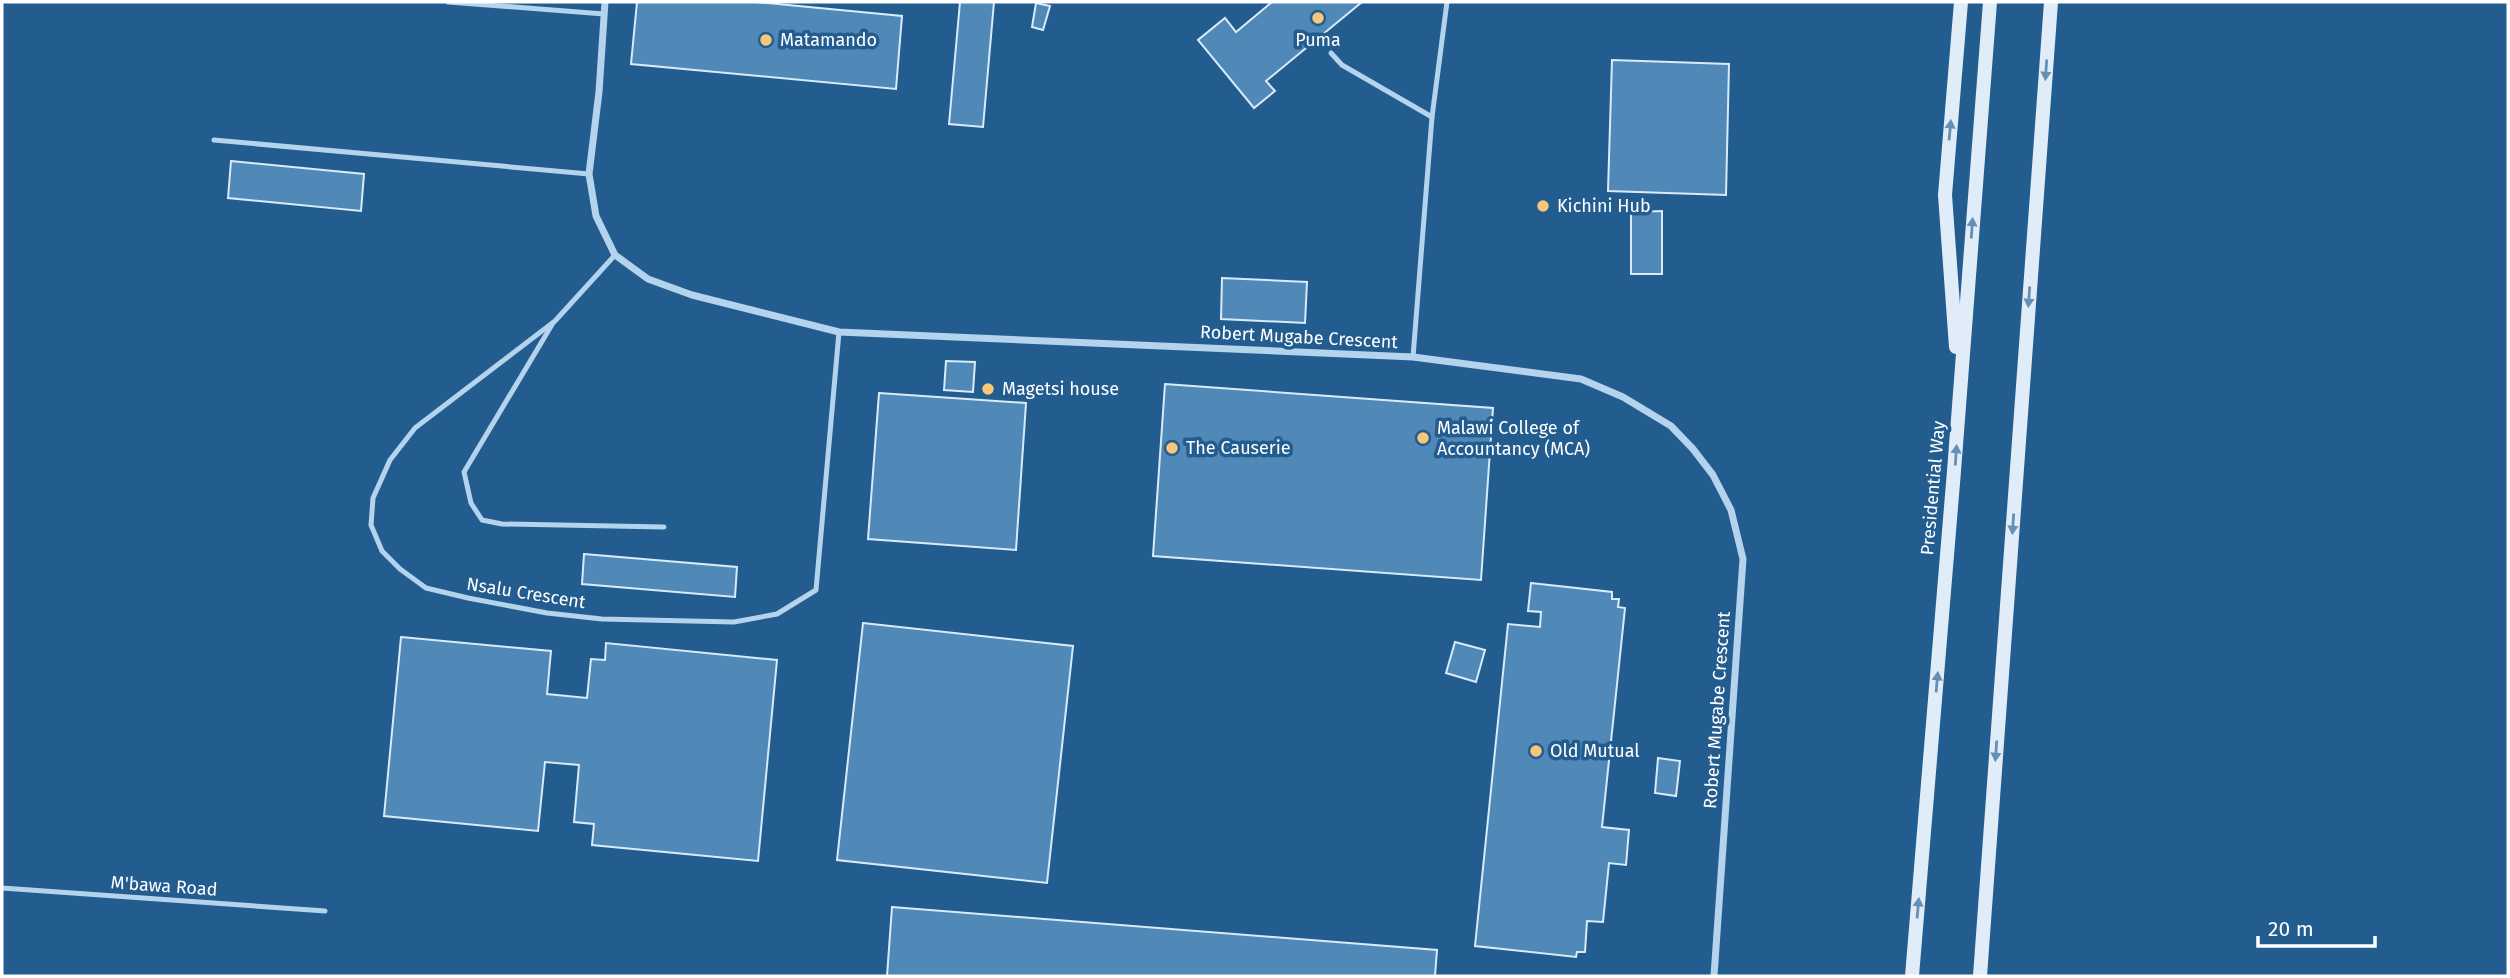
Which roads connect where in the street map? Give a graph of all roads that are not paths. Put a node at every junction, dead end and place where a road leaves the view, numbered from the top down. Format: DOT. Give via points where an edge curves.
graph roads {
  1 [pos="448,2"];
  2 [pos="605,2"];
  3 [pos="1447,2"];
  4 [pos="1961,2"];
  5 [pos="1990,2"];
  6 [pos="2051,2"];
  7 [pos="604,15"];
  8 [pos="1331,53"];
  9 [pos="1432,117"];
  10 [pos="214,140"];
  11 [pos="589,174"];
  12 [pos="615,255"];
  13 [pos="555,321"];
  14 [pos="839,332"];
  15 [pos="1413,357"];
  16 [pos="1960,394"];
  17 [pos="664,527"];
  18 [pos="2,888"];
  19 [pos="324,911"];
  20 [pos="1714,976"];
  21 [pos="1912,976"];
  22 [pos="1980,976"];
  1 -- 7 [label="lane"];
  2 -- 7 [label="street, Robert Mugabe Crescent"];
  3 -- 9 [label="lane"];
  16 -- 4 [label="main road, one-way" via="1945,195"];
  16 -- 5 [label="main road, Presidential Way, one-way"];
  6 -- 22 [label="main road, one-way"];
  7 -- 11 [label="street, Robert Mugabe Crescent"];
  8 -- 9 [label="lane" via="1342,65"];
  9 -- 15 [label="lane"];
  10 -- 11 [label="lane"];
  11 -- 12 [label="street, Robert Mugabe Crescent" via="596,216"];
  12 -- 13 [label="lane, Nsalu Crescent"];
  12 -- 14 [label="street, Robert Mugabe Crescent" via="648,279 692,295"];
  13 -- 14 [label="lane, Nsalu Crescent" via="415,428 390,460 373,498 371,525 382,551 426,588 602,619 734,622 777,614 816,590"];
  13 -- 17 [label="lane" via="464,472 471,503 482,520 502,524"];
  14 -- 15 [label="street, Robert Mugabe Crescent"];
  15 -- 20 [label="street, Robert Mugabe Crescent" via="1581,379 1623,397 1671,426 1713,475 1731,510 1743,559"];
  21 -- 16 [label="main road, Presidential Way, one-way"];
  18 -- 19 [label="lane, M'bawa Road"];
}
